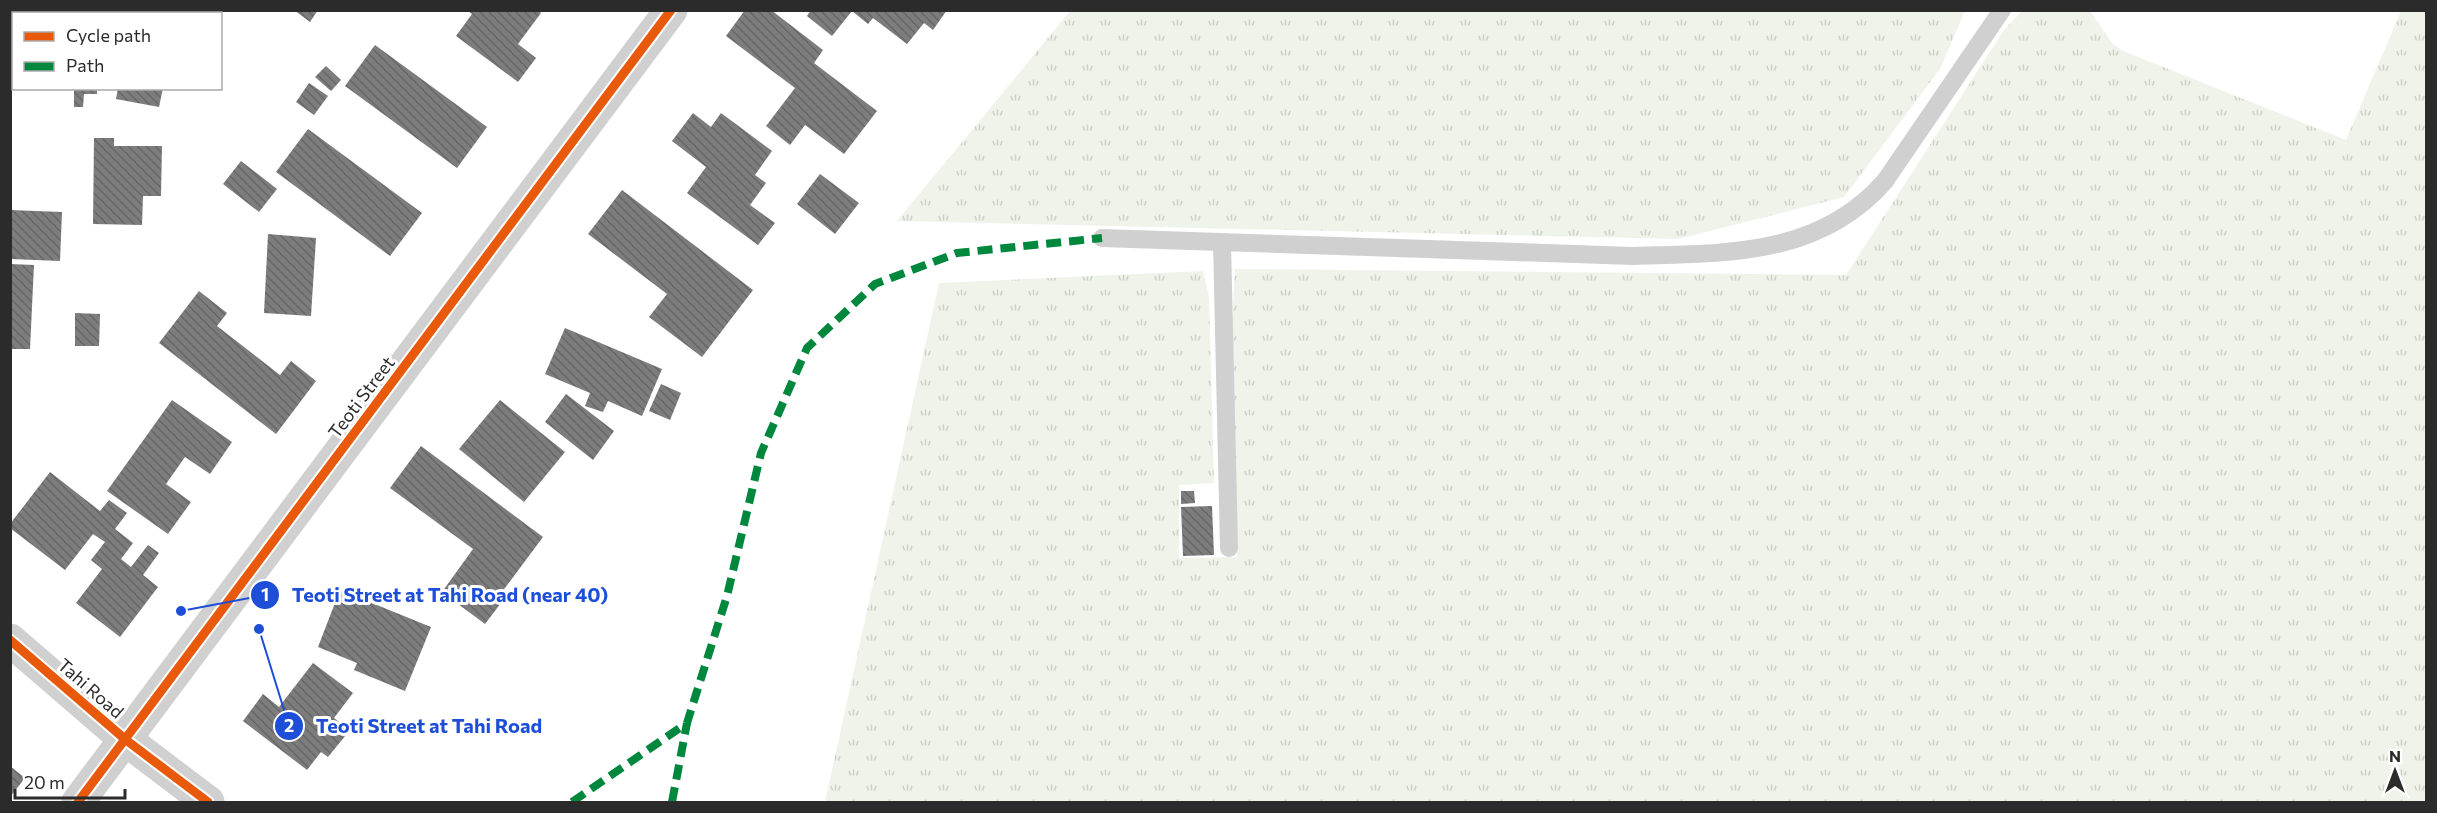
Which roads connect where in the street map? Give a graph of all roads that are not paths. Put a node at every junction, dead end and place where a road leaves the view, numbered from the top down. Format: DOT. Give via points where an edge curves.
graph roads {
  1 [pos="671,10"];
  2 [pos="2002,10"];
  3 [pos="1102,237"];
  4 [pos="1222,242"];
  5 [pos="1229,548"];
  6 [pos="10,640"];
  7 [pos="126,740"];
  8 [pos="78,802"];
  9 [pos="208,802"];
  1 -- 7 [label="street, Teoti Street"];
  2 -- 4 [label="lane" via="1885,181 1867,201 1805,236 1764,249 1633,256"];
  3 -- 4 [label="lane"];
  4 -- 5 [label="lane"];
  6 -- 7 [label="street, Tahi Road"];
  7 -- 8 [label="street, Teoti Street"];
  7 -- 9 [label="street, Tahi Road"];
}
